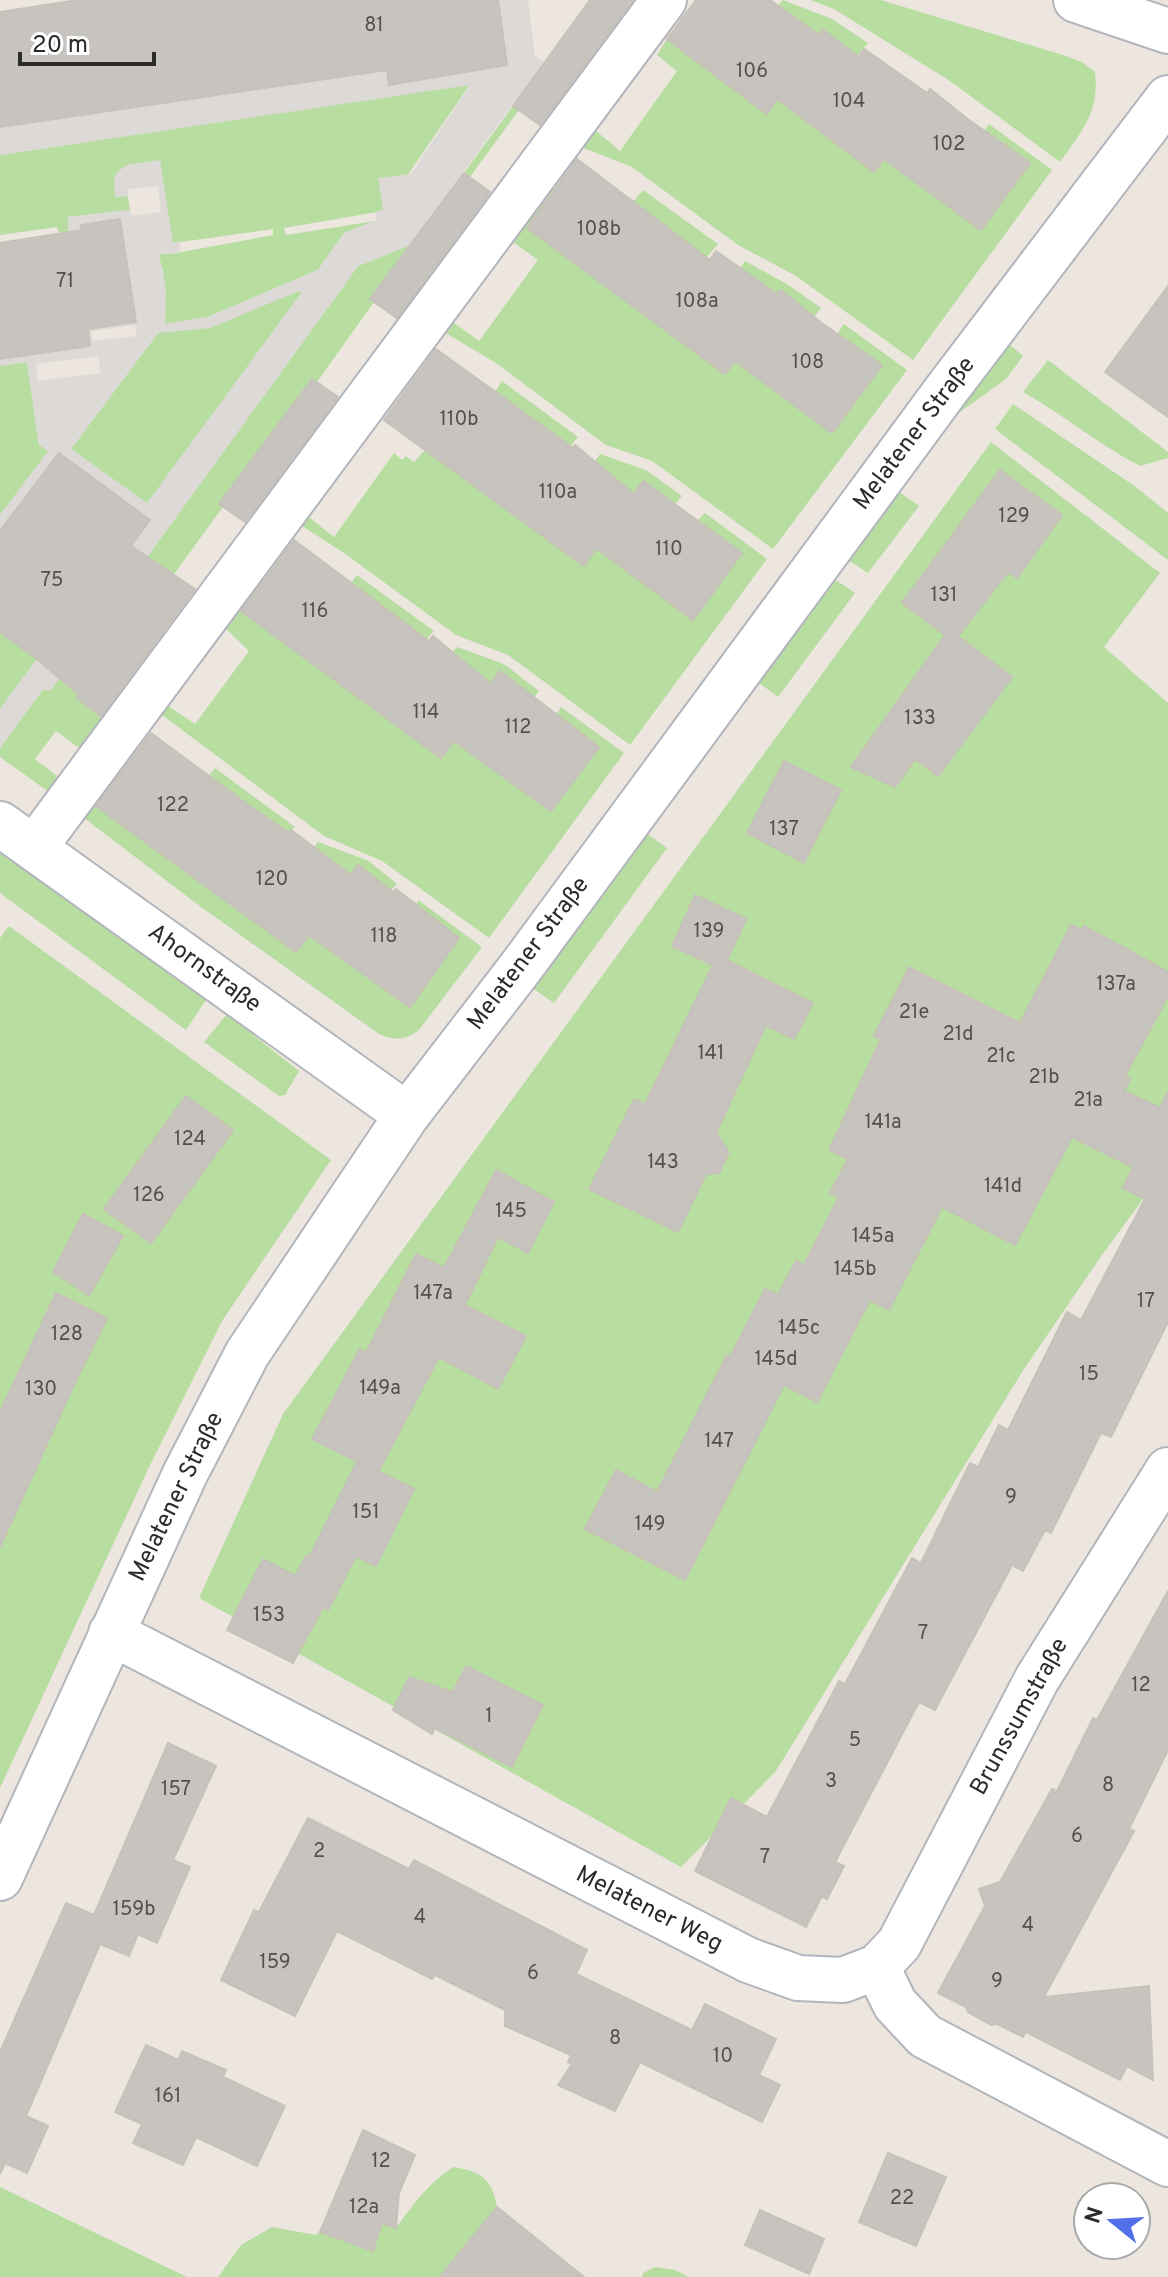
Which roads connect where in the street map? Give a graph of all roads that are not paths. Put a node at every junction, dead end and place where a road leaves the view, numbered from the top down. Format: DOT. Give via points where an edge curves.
graph roads {
  1 [pos="664,0"];
  2 [pos="1076,0"];
  3 [pos="1168,31"];
  4 [pos="1168,98"];
  5 [pos="17,836"];
  6 [pos="407,1115"];
  7 [pos="1168,1470"];
  8 [pos="111,1633"];
  9 [pos="0,1878"];
  10 [pos="877,1967"];
  11 [pos="1168,2164"];
  1 -- 5 [label="street"];
  2 -- 3 [label="street"];
  4 -- 6 [label="street, Melatener Straße"];
  5 -- 6 [label="street, Ahornstraße"];
  6 -- 8 [label="street, Melatener Straße" via="247,1354"];
  7 -- 10 [label="street, Brunssumstraße" via="1037,1679 899,1944"];
  8 -- 9 [label="street, Melatener Straße"];
  8 -- 10 [label="street, Melatener Weg" via="748,1960 798,1978 843,1980"];
  10 -- 11 [label="street" via="895,2004 925,2036"];
}
